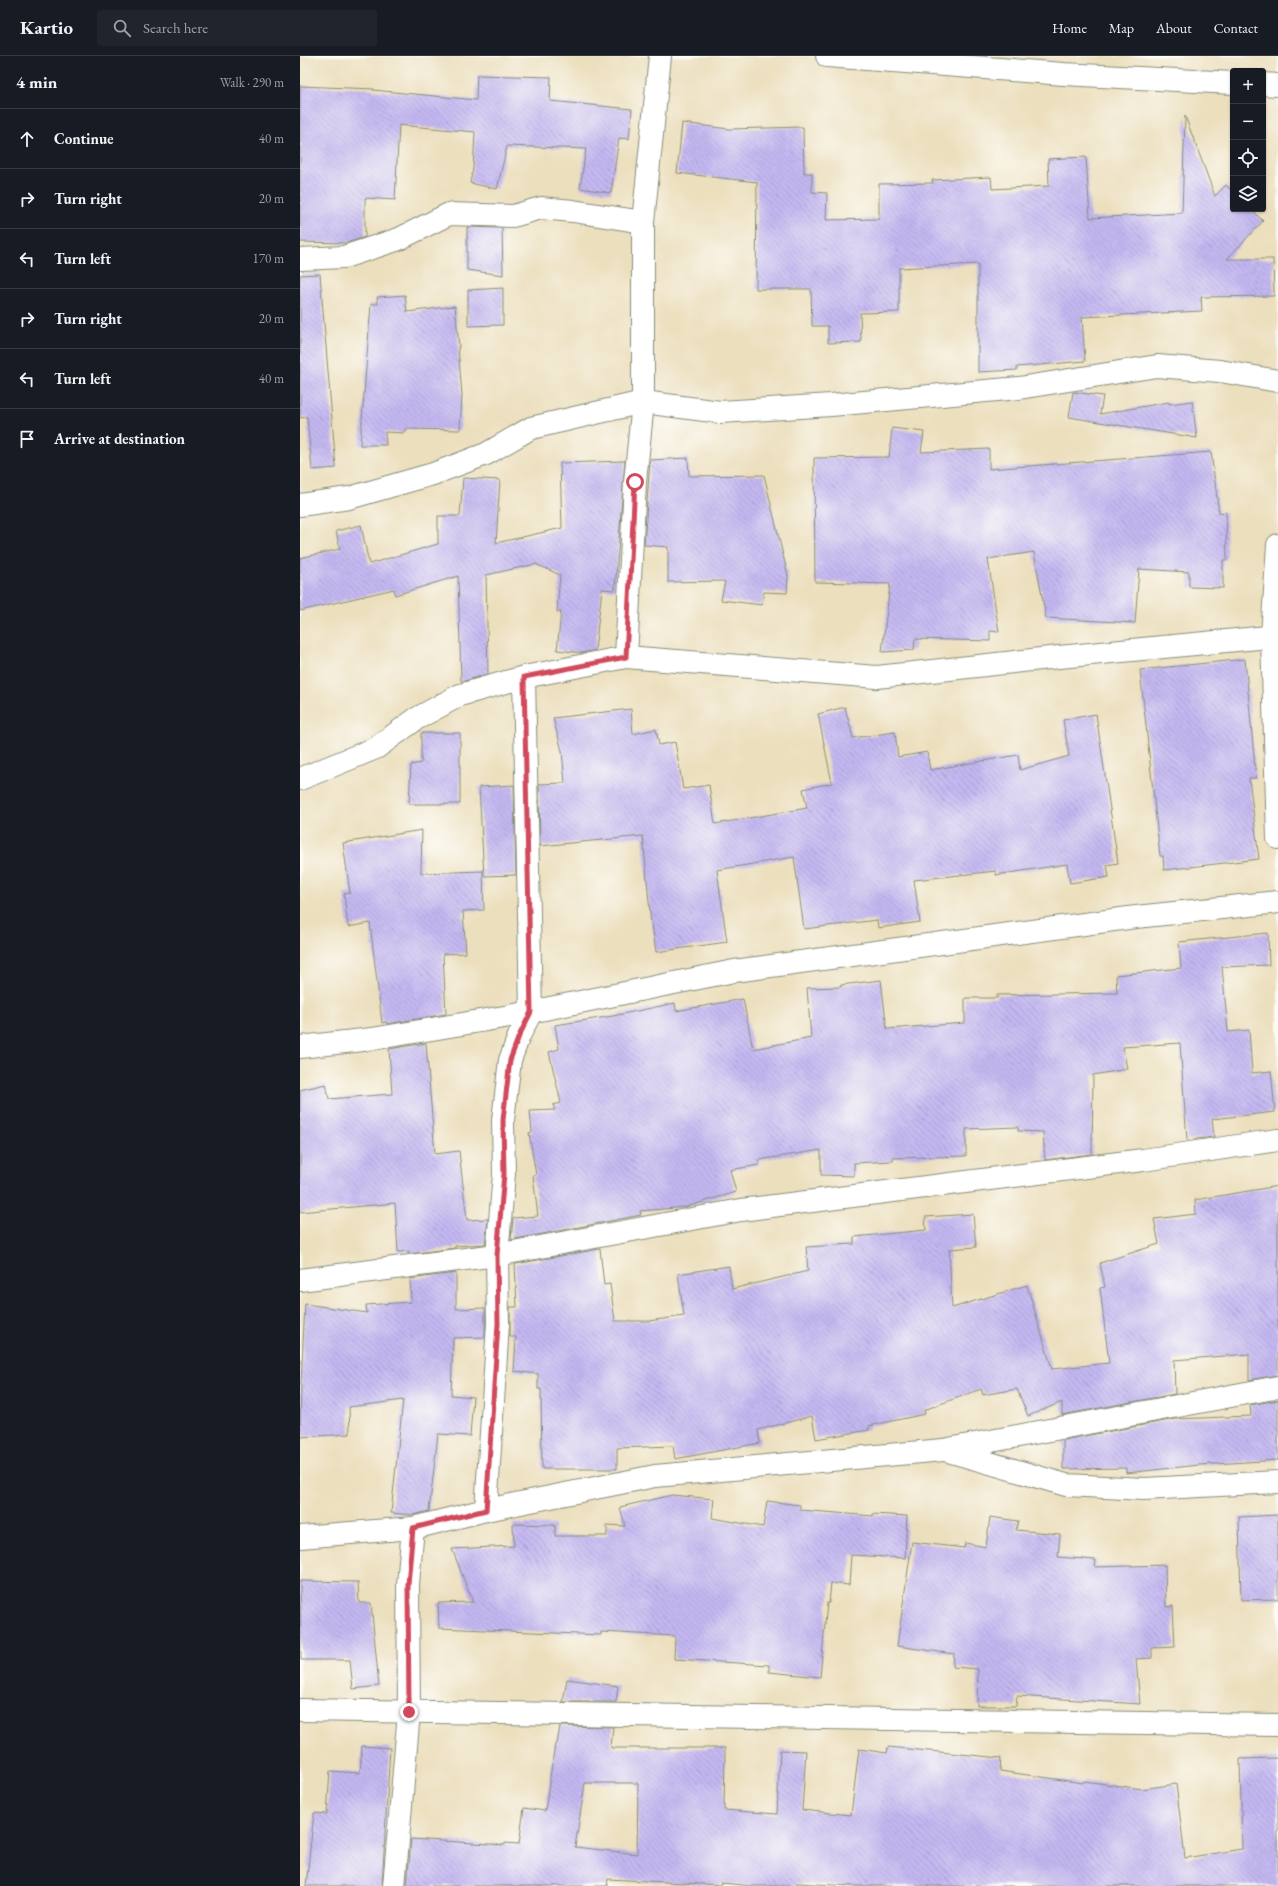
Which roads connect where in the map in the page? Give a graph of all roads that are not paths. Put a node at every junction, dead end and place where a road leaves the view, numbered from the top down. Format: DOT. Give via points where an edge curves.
graph roads {
  1 [pos="660,56"];
  2 [pos="827,56"];
  3 [pos="1230,83"];
  4 [pos="1266,84"];
  5 [pos="1278,85"];
  6 [pos="643,222"];
  7 [pos="300,259"];
  8 [pos="1278,382"];
  9 [pos="643,402"];
  10 [pos="300,505"];
  11 [pos="1278,545"];
  12 [pos="1275,636"];
  13 [pos="626,657"];
  14 [pos="524,677"];
  15 [pos="300,779"];
  16 [pos="1278,838"];
  17 [pos="1278,902"];
  18 [pos="531,1012"];
  19 [pos="300,1047"];
  20 [pos="1278,1140"];
  21 [pos="497,1255"];
  22 [pos="300,1280"];
  23 [pos="1278,1387"];
  24 [pos="942,1450"];
  25 [pos="1278,1482"];
  26 [pos="486,1510"];
  27 [pos="413,1528"];
  28 [pos="300,1537"];
  29 [pos="300,1710"];
  30 [pos="409,1712"];
  31 [pos="1278,1725"];
  32 [pos="394,1886"];
  1 -- 6 [label="street"];
  2 -- 3 [label="street" via="1064,74"];
  4 -- 5 [label="street"];
  6 -- 7 [label="street" via="540,208 513,216 449,214 399,239 344,257"];
  6 -- 9 [label="street"];
  8 -- 9 [label="street" via="1220,371 1156,366 1019,388 720,412"];
  9 -- 10 [label="street" via="531,428 486,454 433,474 349,498"];
  9 -- 13 [label="street" via="635,482"];
  11 -- 12 [label="street"];
  12 -- 13 [label="street" via="877,678"];
  12 -- 16 [label="street"];
  13 -- 14 [label="street"];
  14 -- 15 [label="street" via="460,695 416,719 376,748"];
  14 -- 18 [label="street"];
  17 -- 18 [label="street" via="1136,917 734,971"];
  18 -- 19 [label="street" via="372,1039"];
  18 -- 21 [label="street" via="510,1060 503,1120 504,1174"];
  20 -- 21 [label="street" via="1143,1160 741,1210"];
  21 -- 22 [label="street"];
  21 -- 26 [label="street" via="498,1324"];
  23 -- 24 [label="street"];
  24 -- 25 [label="street" via="1066,1485 1144,1489"];
  24 -- 26 [label="street" via="655,1476"];
  26 -- 27 [label="street"];
  27 -- 28 [label="street"];
  27 -- 30 [label="street" via="408,1584"];
  29 -- 30 [label="street"];
  30 -- 31 [label="street"];
  30 -- 32 [label="street"];
}
